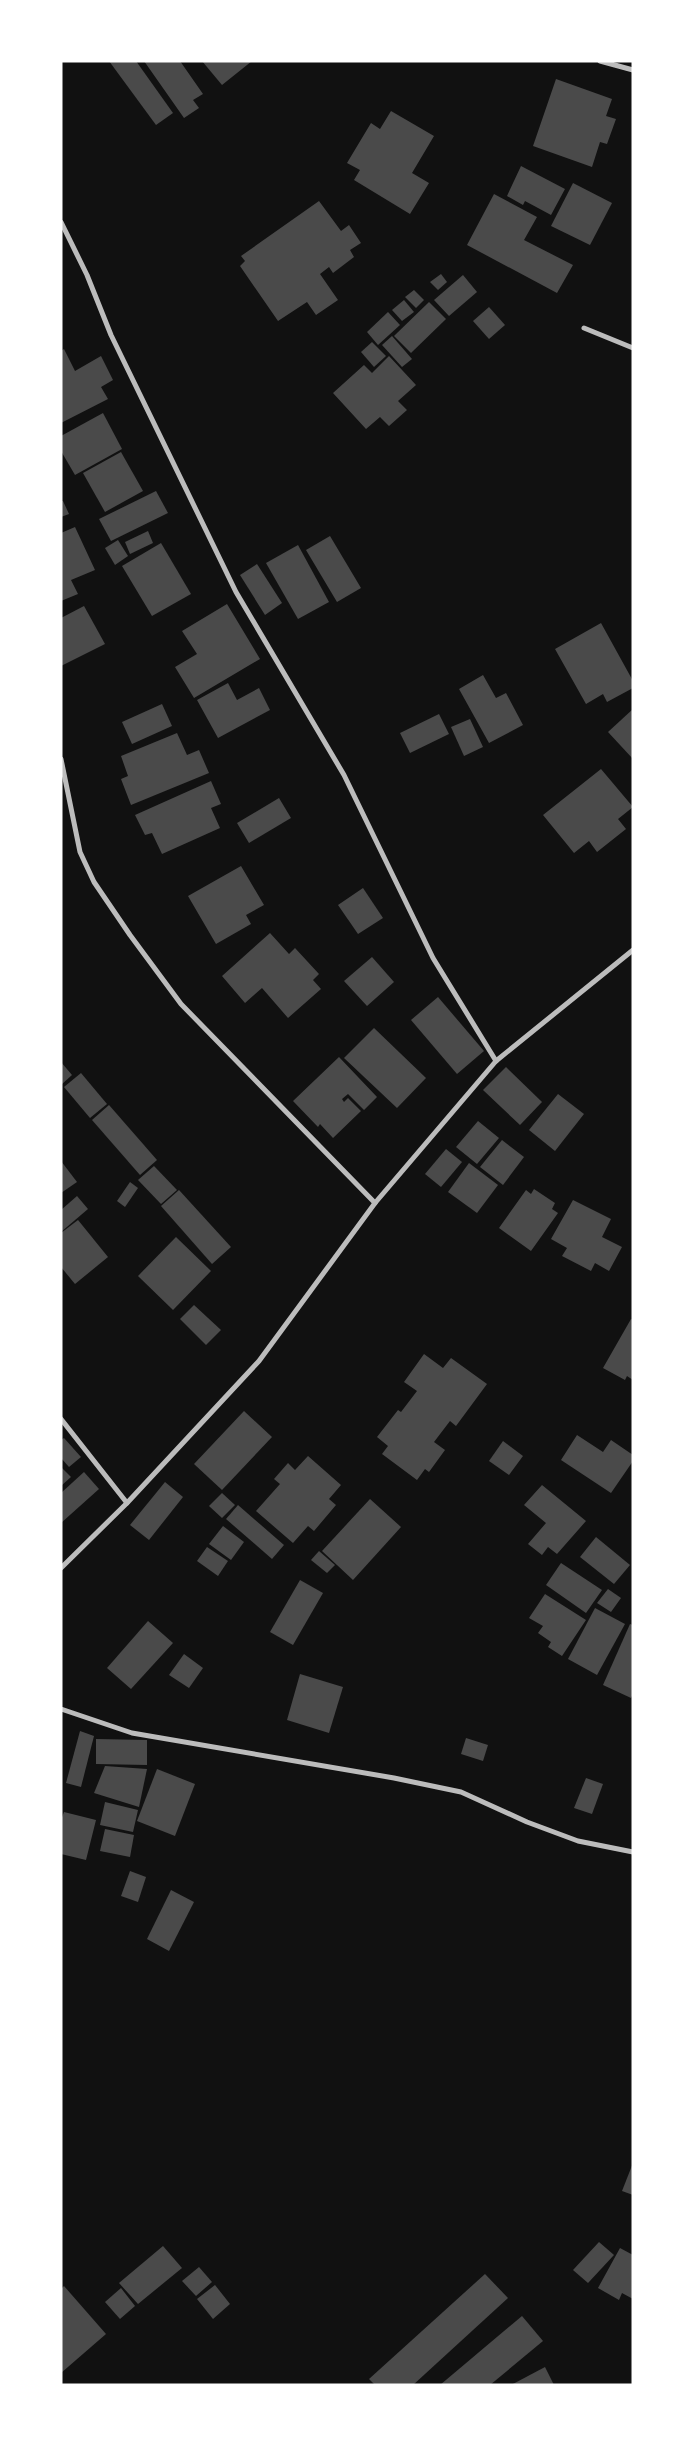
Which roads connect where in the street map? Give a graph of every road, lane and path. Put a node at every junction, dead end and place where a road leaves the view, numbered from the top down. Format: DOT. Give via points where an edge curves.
graph roads {
  1 [pos="600,61"];
  2 [pos="633,70"];
  3 [pos="61,222"];
  4 [pos="584,328"];
  5 [pos="633,348"];
  6 [pos="61,758"];
  7 [pos="633,950"];
  8 [pos="496,1060"];
  9 [pos="375,1203"];
  10 [pos="61,1418"];
  11 [pos="127,1504"];
  12 [pos="61,1568"];
  13 [pos="61,1709"];
  14 [pos="633,1852"];
  1 -- 2 [label="street"];
  3 -- 8 [label="street" via="111,335 236,592 344,775 433,958"];
  4 -- 5 [label="street"];
  6 -- 9 [label="street" via="80,852 94,882 130,935 181,1004"];
  7 -- 8 [label="street"];
  8 -- 9 [label="street"];
  9 -- 11 [label="street" via="258,1360"];
  10 -- 11 [label="street"];
  11 -- 12 [label="street"];
  13 -- 14 [label="street" via="132,1733 461,1792 578,1841"];
}
